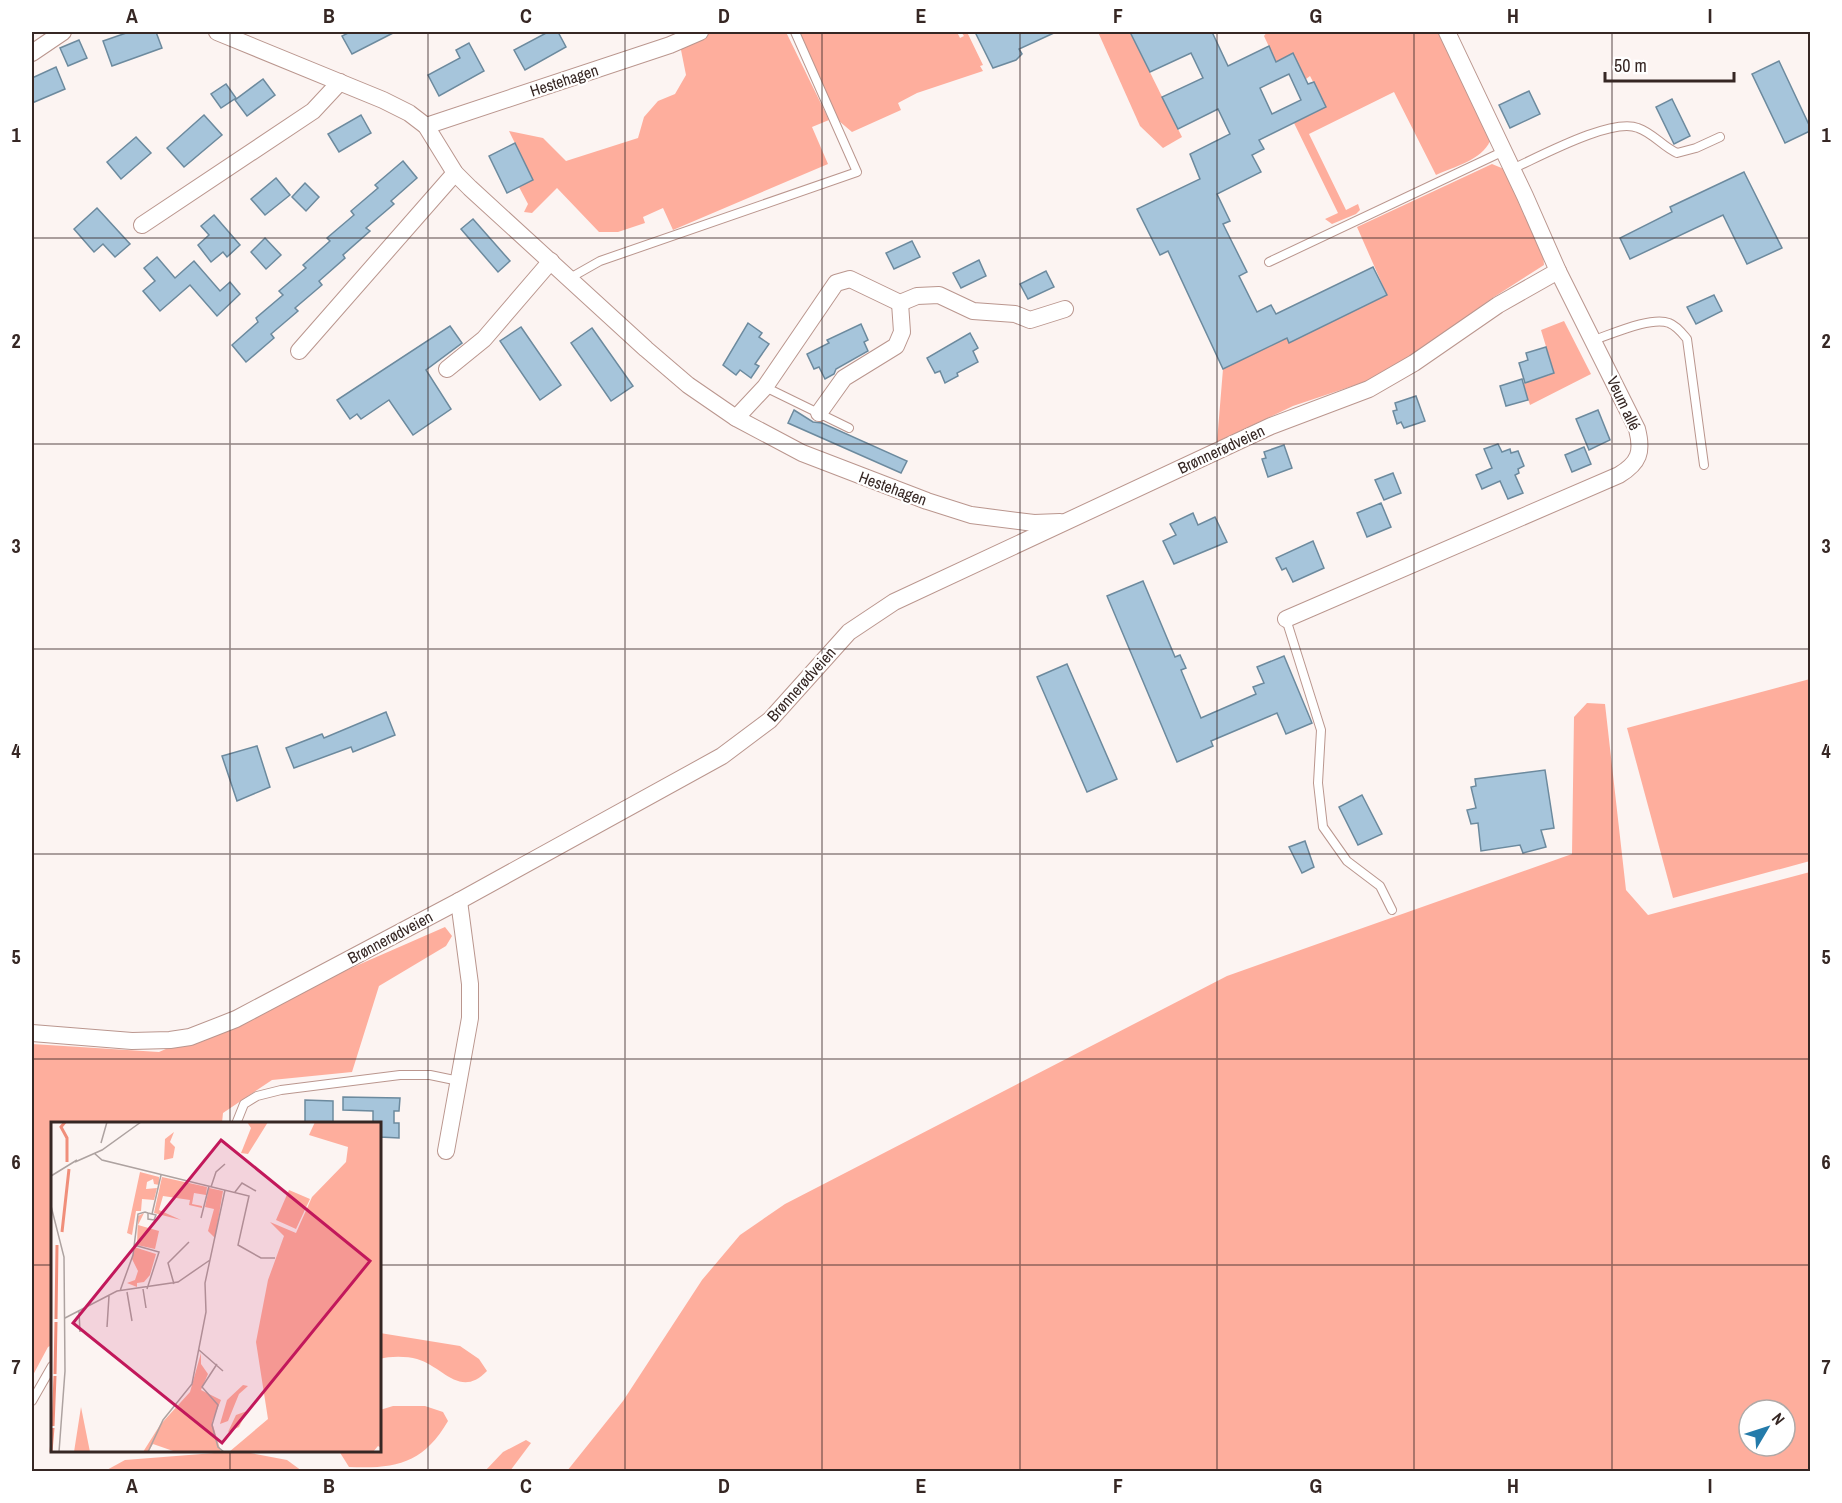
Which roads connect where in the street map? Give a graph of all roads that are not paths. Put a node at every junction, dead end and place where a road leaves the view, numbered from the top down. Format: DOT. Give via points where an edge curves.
graph roads {
  1 [pos="63,32"];
  2 [pos="217,32"];
  3 [pos="700,32"];
  4 [pos="795,32"];
  5 [pos="1447,32"];
  6 [pos="32,53"];
  7 [pos="340,82"];
  8 [pos="426,126"];
  9 [pos="1720,136"];
  10 [pos="1504,151"];
  11 [pos="1512,169"];
  12 [pos="455,173"];
  13 [pos="142,225"];
  14 [pos="550,261"];
  15 [pos="1269,262"];
  16 [pos="1558,271"];
  17 [pos="570,278"];
  18 [pos="900,303"];
  19 [pos="1065,309"];
  20 [pos="1594,340"];
  21 [pos="299,351"];
  22 [pos="447,369"];
  23 [pos="765,387"];
  24 [pos="819,413"];
  25 [pos="736,418"];
  26 [pos="849,428"];
  27 [pos="1704,465"];
  28 [pos="1061,522"];
  29 [pos="1286,619"];
  30 [pos="459,902"];
  31 [pos="1392,910"];
  32 [pos="32,1033"];
  33 [pos="459,1081"];
  34 [pos="236,1122"];
  35 [pos="446,1151"];
  36 [pos="51,1368"];
  37 [pos="32,1401"];
  1 -- 6 [label="street"];
  2 -- 7 [label="street, Hestehagen"];
  3 -- 8 [label="street, Hestehagen"];
  4 -- 17 [label="lane" via="857,172 600,261"];
  5 -- 10 [label="street, Veum allé"];
  7 -- 8 [label="street, Hestehagen" via="410,113"];
  7 -- 13 [label="street" via="313,111"];
  8 -- 12 [label="street, Hestehagen"];
  9 -- 11 [label="lane" via="1677,153 1640,128 1624,125 1594,133"];
  10 -- 11 [label="street, Veum allé"];
  10 -- 15 [label="lane"];
  11 -- 16 [label="street, Veum allé"];
  12 -- 14 [label="street, Hestehagen"];
  12 -- 21 [label="street"];
  14 -- 17 [label="street, Hestehagen"];
  14 -- 22 [label="street" via="484,339"];
  16 -- 20 [label="street, Veum allé"];
  16 -- 28 [label="street, Brønnerødveien" via="1369,389 1271,426"];
  17 -- 25 [label="street, Hestehagen" via="688,385"];
  18 -- 19 [label="street" via="917,296 939,296 973,310 1014,314 1030,320"];
  18 -- 23 [label="street" via="850,279 836,283"];
  18 -- 24 [label="street" via="902,332 896,346 844,378"];
  20 -- 27 [label="lane" via="1663,321 1687,339"];
  20 -- 29 [label="street, Veum allé" via="1637,429 1640,456 1633,466 1619,476"];
  23 -- 24 [label="lane"];
  23 -- 25 [label="street"];
  24 -- 26 [label="lane"];
  25 -- 28 [label="street, Hestehagen" via="802,453 927,501 971,515"];
  28 -- 30 [label="street, Brønnerødveien" via="869,617 832,648 770,720 747,739 692,774"];
  29 -- 31 [label="lane" via="1321,730 1318,783 1323,827 1347,861 1380,886"];
  30 -- 32 [label="street, Brønnerødveien" via="236,1019 190,1037 132,1041"];
  30 -- 33 [label="street" via="470,984 470,1018"];
  33 -- 34 [label="lane" via="409,1075 281,1090 247,1102"];
  33 -- 35 [label="street"];
  36 -- 37 [label="lane"];
}
